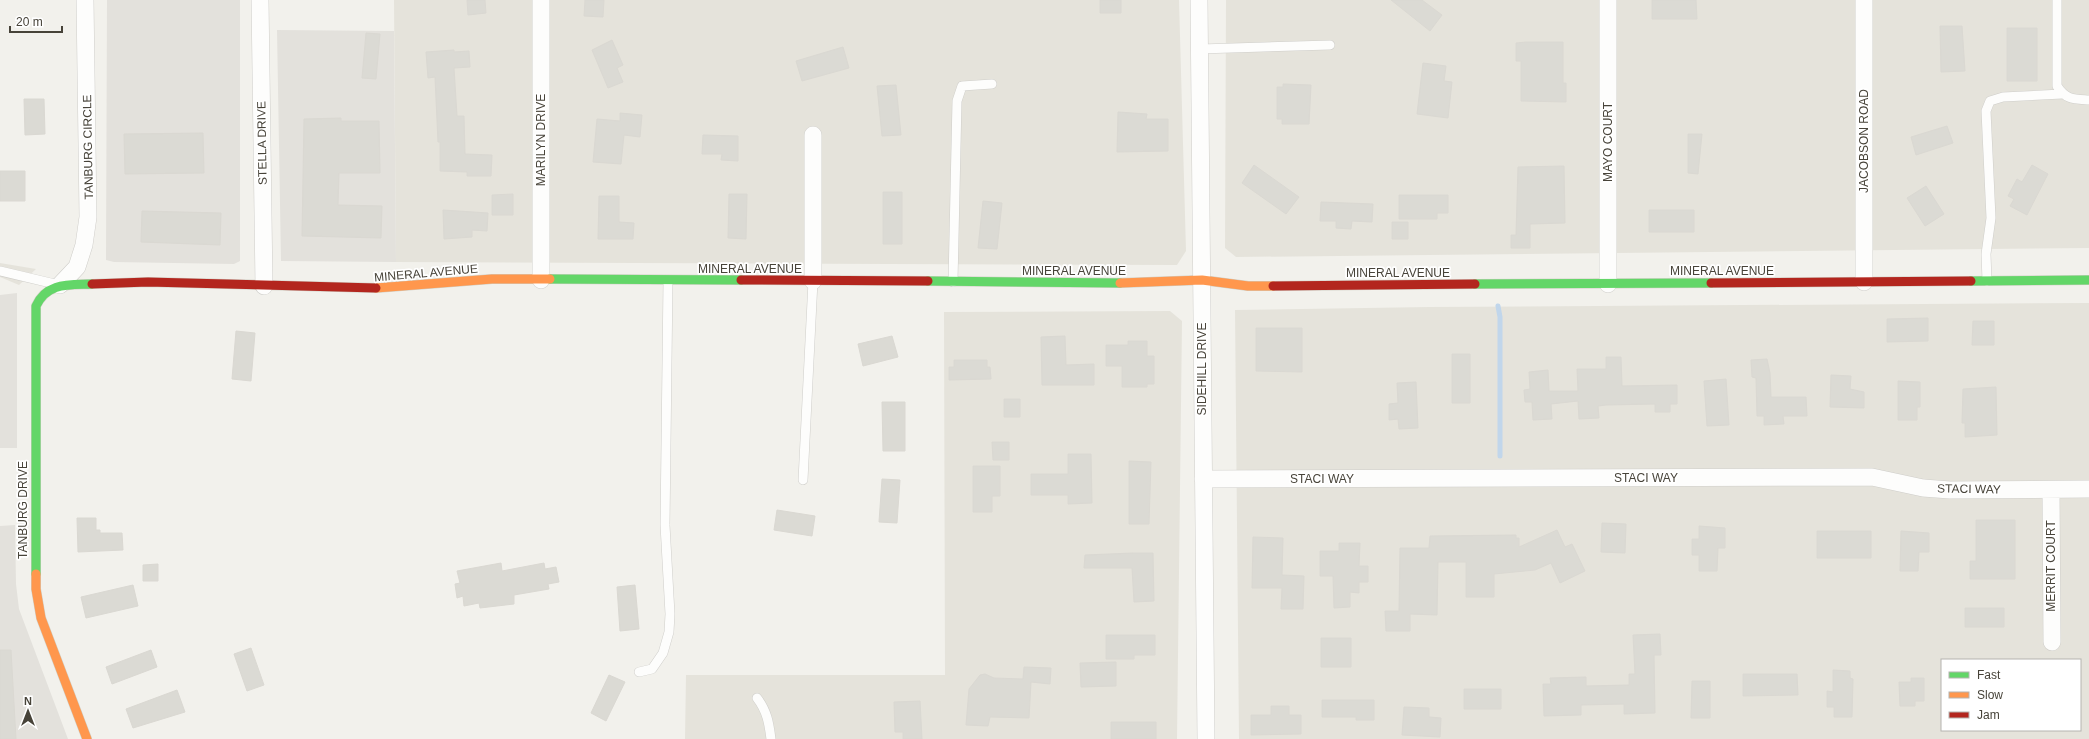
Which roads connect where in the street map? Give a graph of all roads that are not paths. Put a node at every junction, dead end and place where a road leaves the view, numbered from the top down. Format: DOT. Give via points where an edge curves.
graph roads {
  1 [pos="84,0"];
  2 [pos="260,0"];
  3 [pos="540,0"];
  4 [pos="1199,0"];
  5 [pos="1608,0"];
  6 [pos="1864,0"];
  7 [pos="2057,0"];
  8 [pos="1330,45"];
  9 [pos="1200,49"];
  10 [pos="992,84"];
  11 [pos="2062,94"];
  12 [pos="2089,100"];
  13 [pos="813,135"];
  14 [pos="0,270"];
  15 [pos="542,280"];
  16 [pos="1202,280"];
  17 [pos="2089,280"];
  18 [pos="668,281"];
  19 [pos="813,281"];
  20 [pos="1987,281"];
  21 [pos="953,282"];
  22 [pos="1864,282"];
  23 [pos="1608,284"];
  24 [pos="60,285"];
  25 [pos="264,286"];
  26 [pos="1203,479"];
  27 [pos="803,480"];
  28 [pos="2089,489"];
  29 [pos="2051,490"];
  30 [pos="2052,642"];
  31 [pos="639,672"];
  32 [pos="757,698"];
  33 [pos="87,739"];
  34 [pos="771,739"];
  35 [pos="1206,739"];
  1 -- 24 [label="street, TANBURG CIRCLE" via="88,217 84,245 77,267"];
  2 -- 25 [label="street, STELLA DRIVE"];
  3 -- 15 [label="street, MARILYN DRIVE"];
  4 -- 9 [label="street, SIDEHILL DRIVE"];
  5 -- 23 [label="street, MAYO COURT"];
  6 -- 22 [label="street, JACOBSON ROAD"];
  7 -- 11 [label="lane" via="2056,73 2057,86"];
  8 -- 9 [label="lane"];
  9 -- 16 [label="street, SIDEHILL DRIVE"];
  10 -- 21 [label="lane" via="962,86 957,102"];
  11 -- 12 [label="lane" via="2071,99"];
  11 -- 20 [label="lane" via="2003,97 1990,102 1986,111 1991,218 1986,254"];
  13 -- 19 [label="street"];
  14 -- 24 [label="lane"];
  15 -- 18 [label="street, MINERAL AVENUE"];
  15 -- 25 [label="street, MINERAL AVENUE" via="484,280 366,289"];
  16 -- 21 [label="street, MINERAL AVENUE" via="1096,284"];
  16 -- 23 [label="street, MINERAL AVENUE" via="1248,286"];
  16 -- 26 [label="street, SIDEHILL DRIVE"];
  17 -- 20 [label="street, MINERAL AVENUE"];
  18 -- 19 [label="street, MINERAL AVENUE"];
  18 -- 31 [label="lane" via="666,525 670,632 663,653 652,669"];
  19 -- 21 [label="street, MINERAL AVENUE"];
  19 -- 27 [label="lane"];
  20 -- 22 [label="street, MINERAL AVENUE"];
  22 -- 23 [label="street, MINERAL AVENUE"];
  24 -- 25 [label="street, MINERAL AVENUE" via="148,282"];
  24 -- 33 [label="street, TANBURG DRIVE" via="50,288 40,297 36,306 36,590 41,618"];
  26 -- 29 [label="street, STACI WAY" via="1872,477 1923,488 1950,490"];
  26 -- 35 [label="street, SIDEHILL DRIVE"];
  28 -- 29 [label="street, STACI WAY"];
  29 -- 30 [label="street, MERRIT COURT"];
  32 -- 34 [label="lane" via="764,707"];
}
